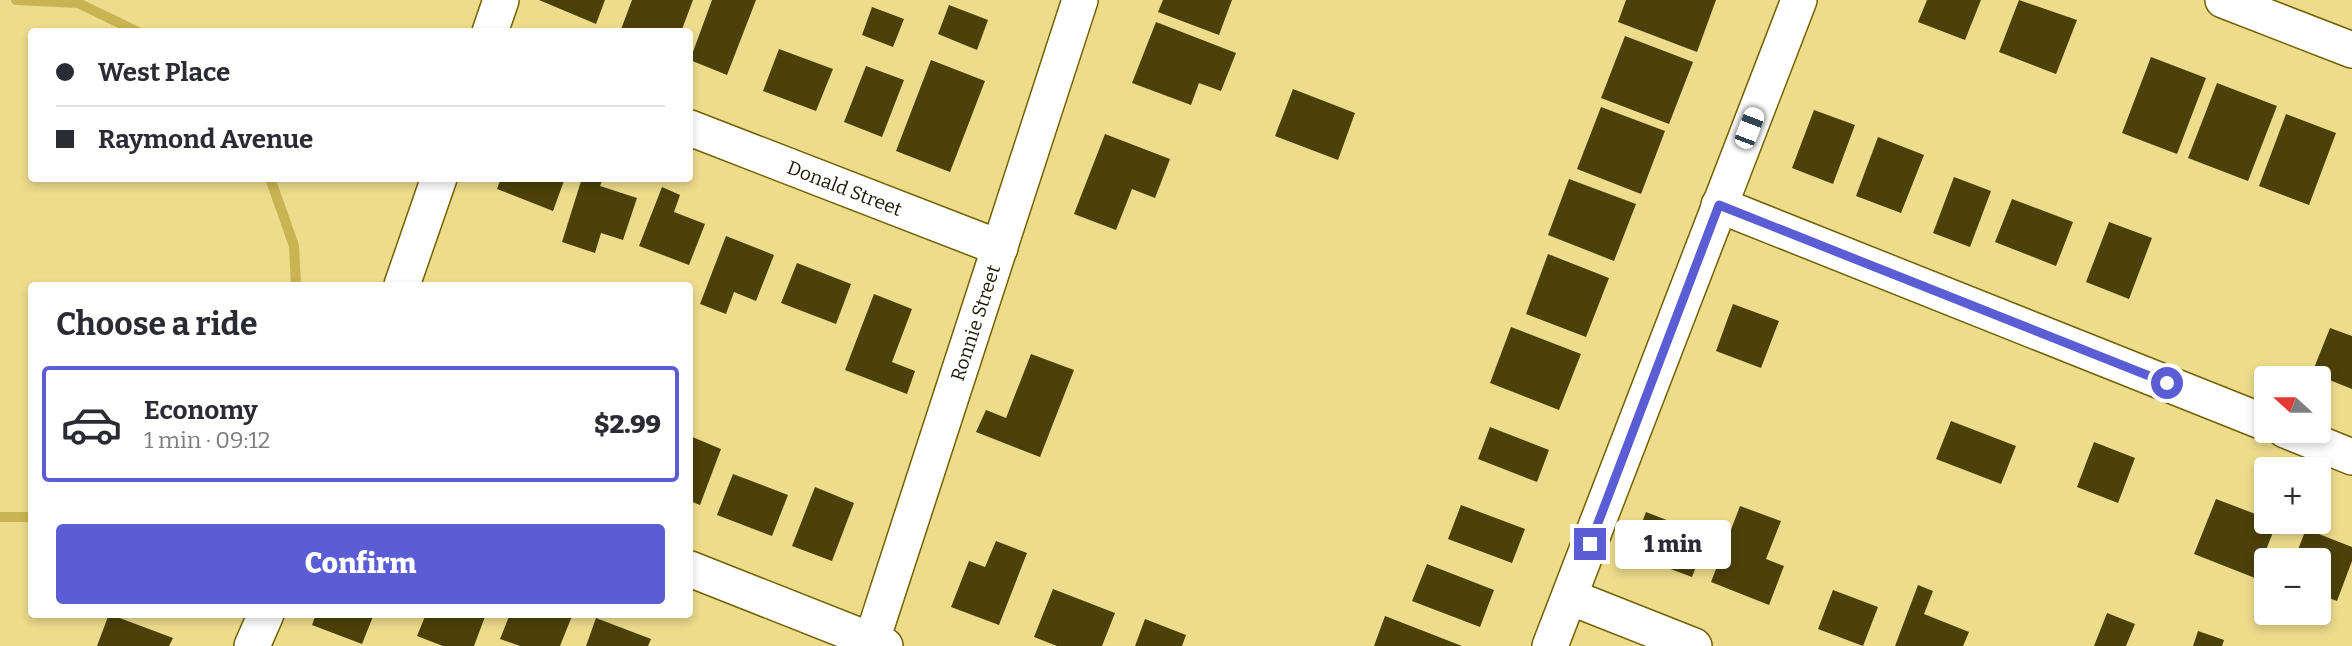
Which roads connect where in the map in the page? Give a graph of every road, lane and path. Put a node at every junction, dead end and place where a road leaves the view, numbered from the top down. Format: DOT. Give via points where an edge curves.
graph roads {
  1 [pos="501,0"];
  2 [pos="1080,0"];
  3 [pos="1798,0"];
  4 [pos="2223,0"];
  5 [pos="491,28"];
  6 [pos="2352,50"];
  7 [pos="693,129"];
  8 [pos="438,182"];
  9 [pos="1719,205"];
  10 [pos="1000,248"];
  11 [pos="403,282"];
  12 [pos="2254,418"];
  13 [pos="2317,443"];
  14 [pos="2352,457"];
  15 [pos="693,570"];
  16 [pos="1570,597"];
  17 [pos="263,618"];
  18 [pos="876,644"];
  19 [pos="252,646"];
  20 [pos="1550,646"];
  21 [pos="1695,646"];
  1 -- 5 [label="street"];
  2 -- 10 [label="street, Ronnie Street"];
  3 -- 9 [label="street"];
  4 -- 6 [label="street"];
  7 -- 10 [label="street, Donald Street"];
  8 -- 11 [label="street"];
  9 -- 12 [label="street"];
  9 -- 16 [label="street"];
  10 -- 18 [label="street, Ronnie Street"];
  13 -- 14 [label="street"];
  15 -- 18 [label="street"];
  16 -- 20 [label="street"];
  16 -- 21 [label="street"];
  17 -- 19 [label="street"];
}
